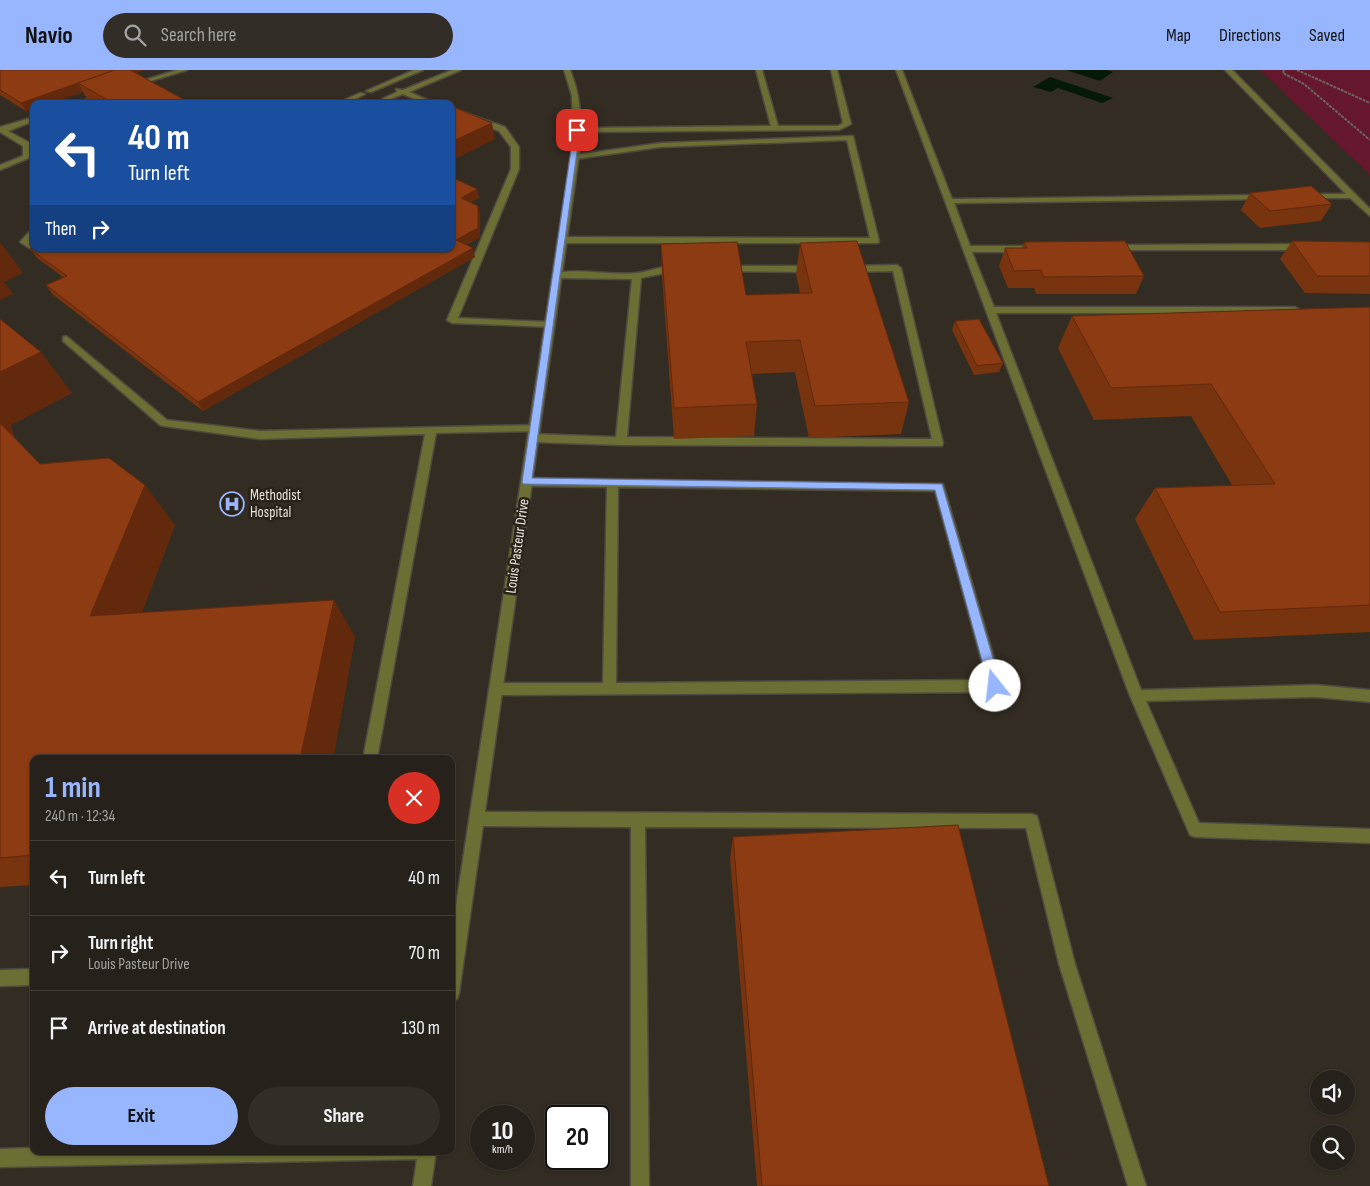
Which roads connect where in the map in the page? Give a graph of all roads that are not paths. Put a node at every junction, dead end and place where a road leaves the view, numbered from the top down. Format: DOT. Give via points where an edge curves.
graph roads {
  1 [pos="184,70"];
  2 [pos="420,70"];
  3 [pos="458,70"];
  4 [pos="566,70"];
  5 [pos="759,70"];
  6 [pos="834,70"];
  7 [pos="899,70"];
  8 [pos="1228,70"];
  9 [pos="384,85"];
  10 [pos="126,87"];
  11 [pos="110,92"];
  12 [pos="402,92"];
  13 [pos="385,99"];
  14 [pos="89,100"];
  15 [pos="347,100"];
  16 [pos="423,100"];
  17 [pos="455,111"];
  18 [pos="30,120"];
  19 [pos="775,129"];
  20 [pos="1,130"];
  21 [pos="577,130"];
  22 [pos="575,157"];
  23 [pos="0,168"];
  24 [pos="1293,196"];
  25 [pos="1352,196"];
  26 [pos="1274,197"];
  27 [pos="949,201"];
  28 [pos="1370,214"];
  29 [pos="30,236"];
  30 [pos="563,240"];
  31 [pos="30,246"];
  32 [pos="1311,247"];
  33 [pos="1105,248"];
  34 [pos="967,249"];
  35 [pos="1036,249"];
  36 [pos="713,269"];
  37 [pos="820,269"];
  38 [pos="839,269"];
  39 [pos="684,270"];
  40 [pos="558,275"];
  41 [pos="637,276"];
  42 [pos="991,310"];
  43 [pos="1310,310"];
  44 [pos="550,325"];
  45 [pos="66,339"];
  46 [pos="431,430"];
  47 [pos="534,432"];
  48 [pos="621,441"];
  49 [pos="527,482"];
  50 [pos="614,482"];
  51 [pos="609,689"];
  52 [pos="496,690"];
  53 [pos="1137,696"];
  54 [pos="1370,696"];
  55 [pos="371,755"];
  56 [pos="477,819"];
  57 [pos="638,820"];
  58 [pos="1370,836"];
  59 [pos="455,966"];
  60 [pos="30,977"];
  61 [pos="0,978"];
  62 [pos="177,1155"];
  63 [pos="427,1155"];
  64 [pos="0,1158"];
  65 [pos="422,1186"];
  66 [pos="640,1186"];
  67 [pos="1137,1186"];
  1 -- 10 [label="street"];
  2 -- 9 [label="street"];
  3 -- 12 [label="street"];
  4 -- 21 [label="street, Louis Pasteur Drive" via="578,109"];
  5 -- 19 [label="street"];
  6 -- 19 [label="street" via="847,124 839,128"];
  7 -- 27 [label="street"];
  8 -- 25 [label="street"];
  9 -- 12 [label="street"];
  9 -- 15 [label="street"];
  11 -- 14 [label="street"];
  12 -- 13 [label="street"];
  12 -- 16 [label="street"];
  17 -- 44 [label="street" via="502,129 515,147 515,169 452,320"];
  18 -- 20 [label="street"];
  19 -- 21 [label="street"];
  20 -- 23 [label="street" via="27,145 27,157"];
  21 -- 22 [label="street, Louis Pasteur Drive"];
  22 -- 30 [label="street, Louis Pasteur Drive"];
  22 -- 30 [label="street" via="661,145 850,138 875,241"];
  24 -- 25 [label="street"];
  25 -- 28 [label="street"];
  26 -- 27 [label="street"];
  27 -- 34 [label="street"];
  29 -- 31 [label="street" via="24,242"];
  30 -- 40 [label="street, Louis Pasteur Drive"];
  32 -- 33 [label="street"];
  34 -- 35 [label="street"];
  34 -- 42 [label="street"];
  36 -- 37 [label="street"];
  38 -- 48 [label="street" via="897,268 938,443"];
  39 -- 41 [label="street"];
  40 -- 41 [label="street"];
  40 -- 44 [label="street, Louis Pasteur Drive"];
  41 -- 48 [label="street"];
  42 -- 43 [label="street"];
  42 -- 53 [label="street"];
  44 -- 47 [label="street, Louis Pasteur Drive"];
  45 -- 46 [label="street" via="164,423 260,435"];
  46 -- 47 [label="street"];
  46 -- 55 [label="street"];
  47 -- 48 [label="street"];
  47 -- 49 [label="street, Louis Pasteur Drive"];
  49 -- 50 [label="street"];
  49 -- 52 [label="street, Louis Pasteur Drive"];
  50 -- 51 [label="street"];
  50 -- 51 [label="street" via="939,487 995,686"];
  51 -- 52 [label="street"];
  52 -- 56 [label="street, Louis Pasteur Drive"];
  53 -- 54 [label="street" via="1316,691"];
  53 -- 58 [label="street" via="1195,830"];
  56 -- 57 [label="street"];
  56 -- 59 [label="street, Louis Pasteur Drive"];
  57 -- 66 [label="street"];
  57 -- 67 [label="street" via="1032,821 1067,964"];
  60 -- 61 [label="street"];
  62 -- 64 [label="street"];
  63 -- 65 [label="street"];
}
